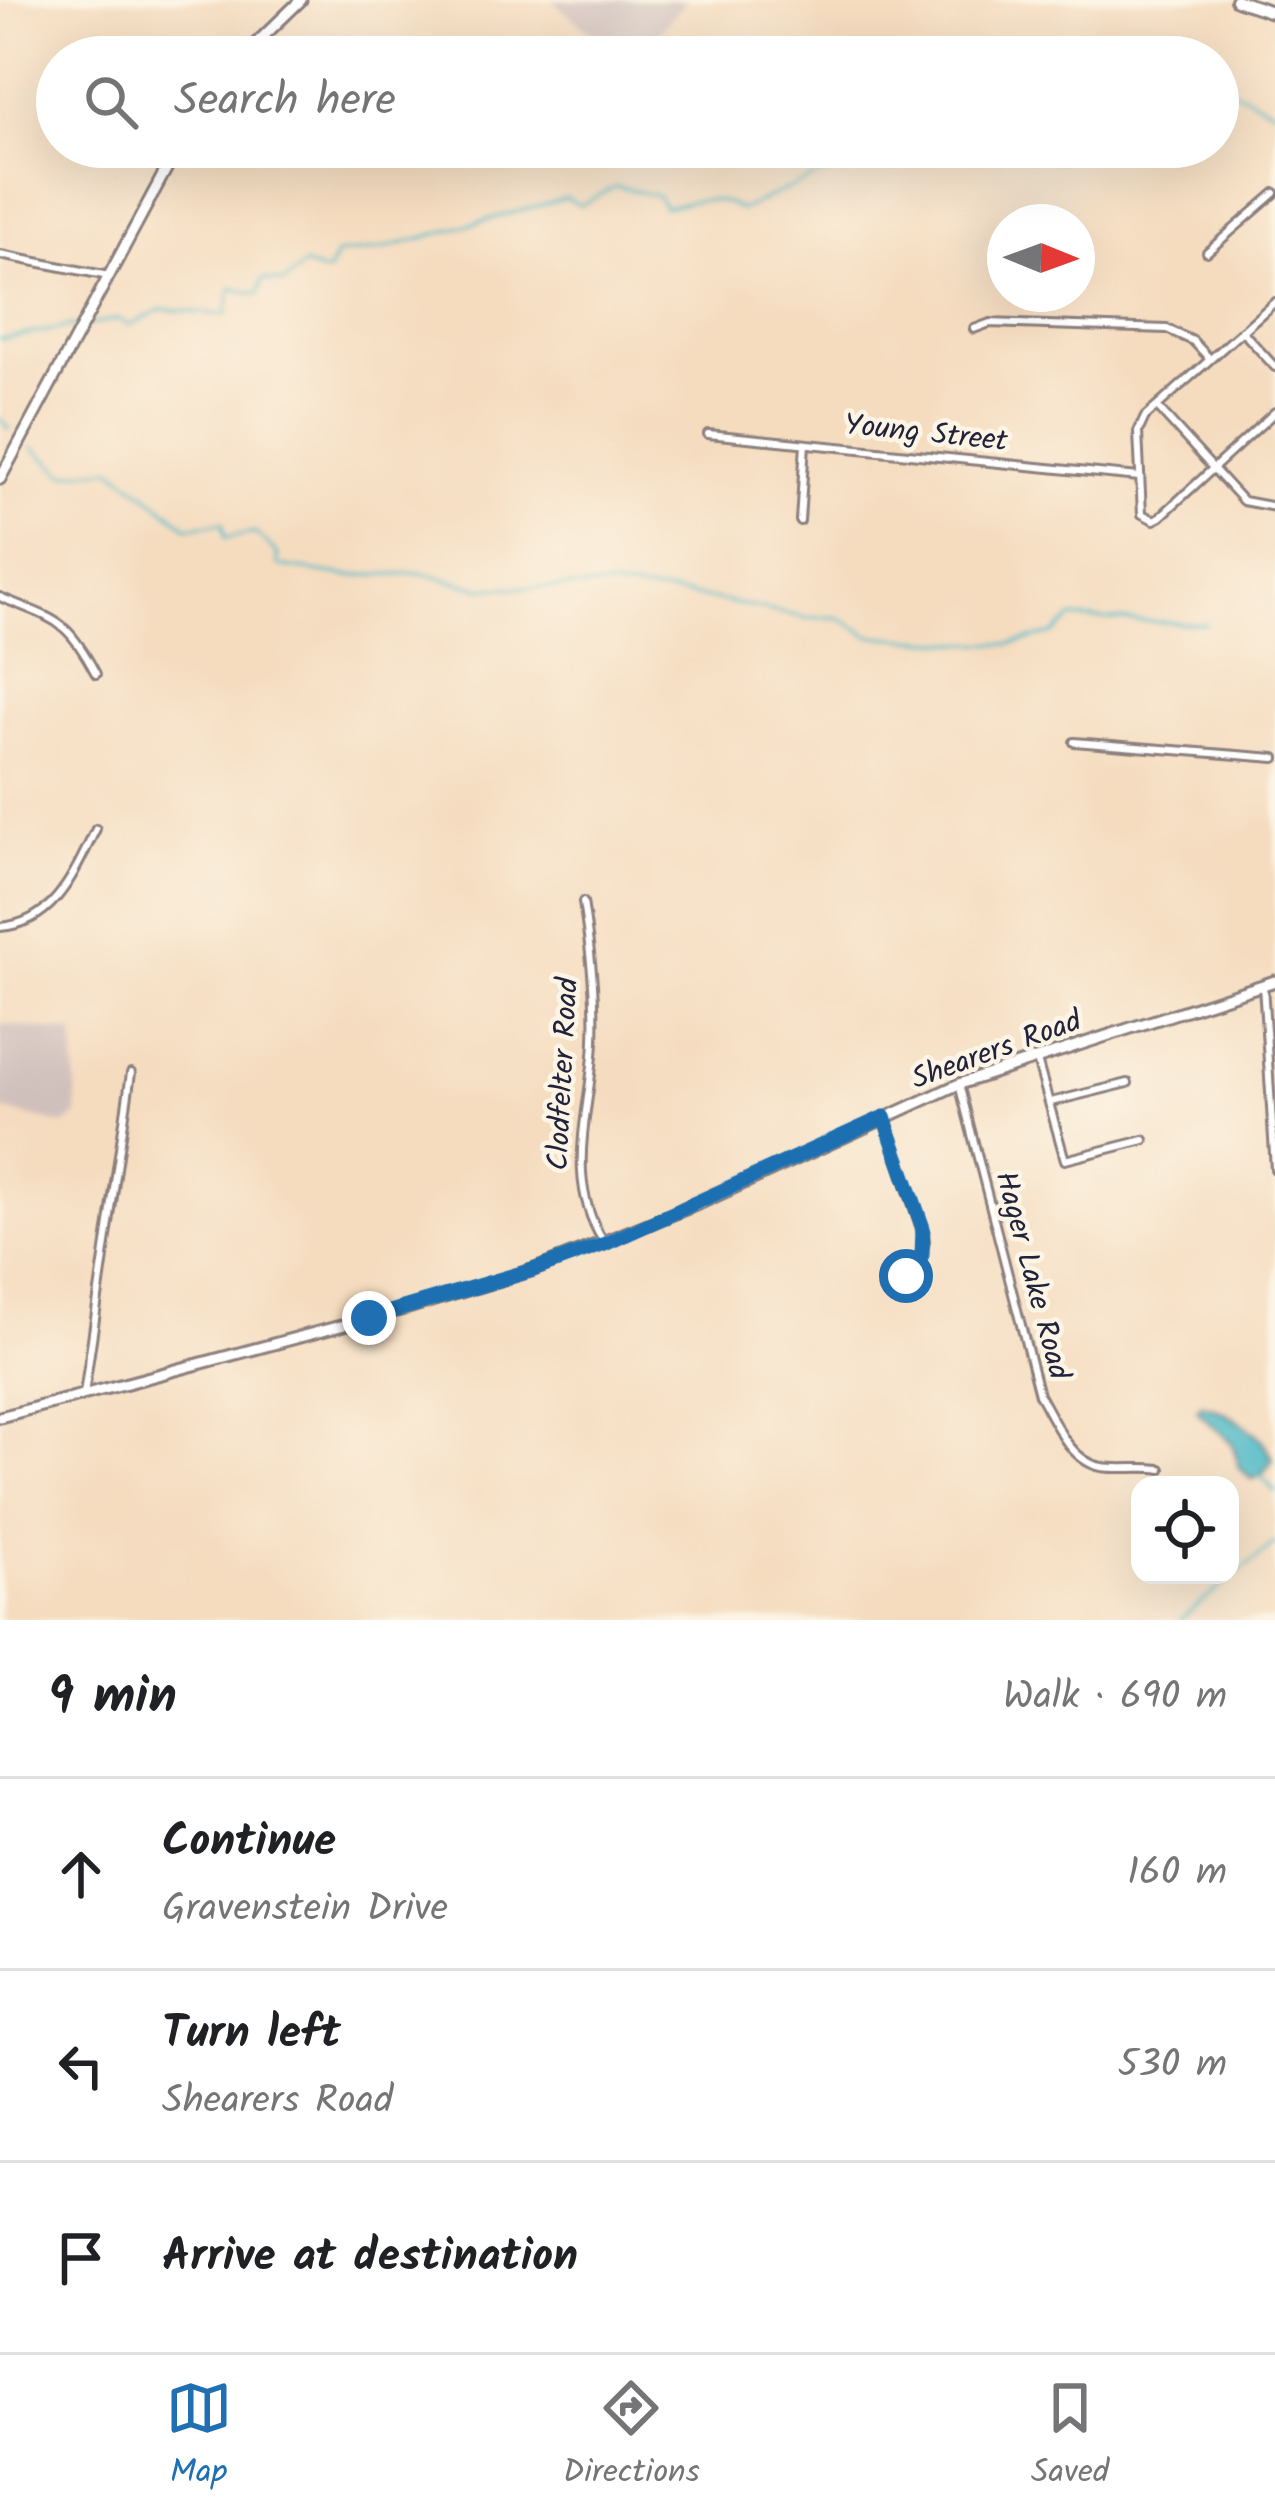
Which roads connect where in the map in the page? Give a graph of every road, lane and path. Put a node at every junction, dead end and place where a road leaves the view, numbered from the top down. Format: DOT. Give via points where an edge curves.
graph roads {
  1 [pos="301,0"];
  2 [pos="1236,0"];
  3 [pos="1275,13"];
  4 [pos="264,36"];
  5 [pos="167,168"];
  6 [pos="1275,193"];
  7 [pos="1207,252"];
  8 [pos="0,255"];
  9 [pos="109,276"];
  10 [pos="1275,302"];
  11 [pos="974,329"];
  12 [pos="1242,331"];
  13 [pos="1210,359"];
  14 [pos="1275,367"];
  15 [pos="1157,407"];
  16 [pos="1275,412"];
  17 [pos="708,434"];
  18 [pos="805,444"];
  19 [pos="1213,469"];
  20 [pos="1139,477"];
  21 [pos="0,479"];
  22 [pos="1275,507"];
  23 [pos="800,521"];
  24 [pos="0,597"];
  25 [pos="96,674"];
  26 [pos="1074,742"];
  27 [pos="1275,758"];
  28 [pos="97,829"];
  29 [pos="583,902"];
  30 [pos="0,927"];
  31 [pos="1275,981"];
  32 [pos="1263,985"];
  33 [pos="1036,1057"];
  34 [pos="131,1073"];
  35 [pos="1128,1083"];
  36 [pos="959,1084"];
  37 [pos="1051,1102"];
  38 [pos="884,1117"];
  39 [pos="1144,1140"];
  40 [pos="1275,1169"];
  41 [pos="605,1244"];
  42 [pos="883,1289"];
  43 [pos="84,1394"];
  44 [pos="0,1417"];
  45 [pos="1161,1469"];
  1 -- 4 [label="street"];
  2 -- 3 [label="main road"];
  5 -- 9 [label="street"];
  6 -- 7 [label="street"];
  8 -- 9 [label="street"];
  9 -- 21 [label="street"];
  10 -- 12 [label="street"];
  11 -- 13 [label="street" via="990,322 1167,329"];
  12 -- 13 [label="street"];
  12 -- 14 [label="street"];
  13 -- 15 [label="street"];
  15 -- 19 [label="street"];
  15 -- 20 [label="street" via="1138,432"];
  16 -- 19 [label="street"];
  17 -- 18 [label="street, Young Street"];
  18 -- 20 [label="street, Young Street"];
  18 -- 23 [label="street"];
  19 -- 20 [label="street" via="1154,520 1142,514"];
  19 -- 22 [label="street" via="1243,501"];
  24 -- 25 [label="street" via="73,632"];
  26 -- 27 [label="street"];
  28 -- 30 [label="street" via="56,901 33,920"];
  29 -- 41 [label="street, Clodfelter Road" via="594,1044 580,1184"];
  31 -- 32 [label="street, Shearers Road"];
  32 -- 33 [label="street, Shearers Road"];
  32 -- 40 [label="street"];
  33 -- 36 [label="street, Shearers Road"];
  33 -- 37 [label="street"];
  34 -- 43 [label="street"];
  35 -- 37 [label="street"];
  36 -- 38 [label="street, Shearers Road"];
  36 -- 45 [label="street, Hager Lake Road" via="1039,1395 1086,1461"];
  37 -- 39 [label="street" via="1065,1160"];
  38 -- 41 [label="street, Shearers Road"];
  38 -- 42 [label="street" via="925,1241 916,1267"];
  41 -- 43 [label="street, Shearers Road" via="408,1308"];
  43 -- 44 [label="street, Shearers Road"];
}
